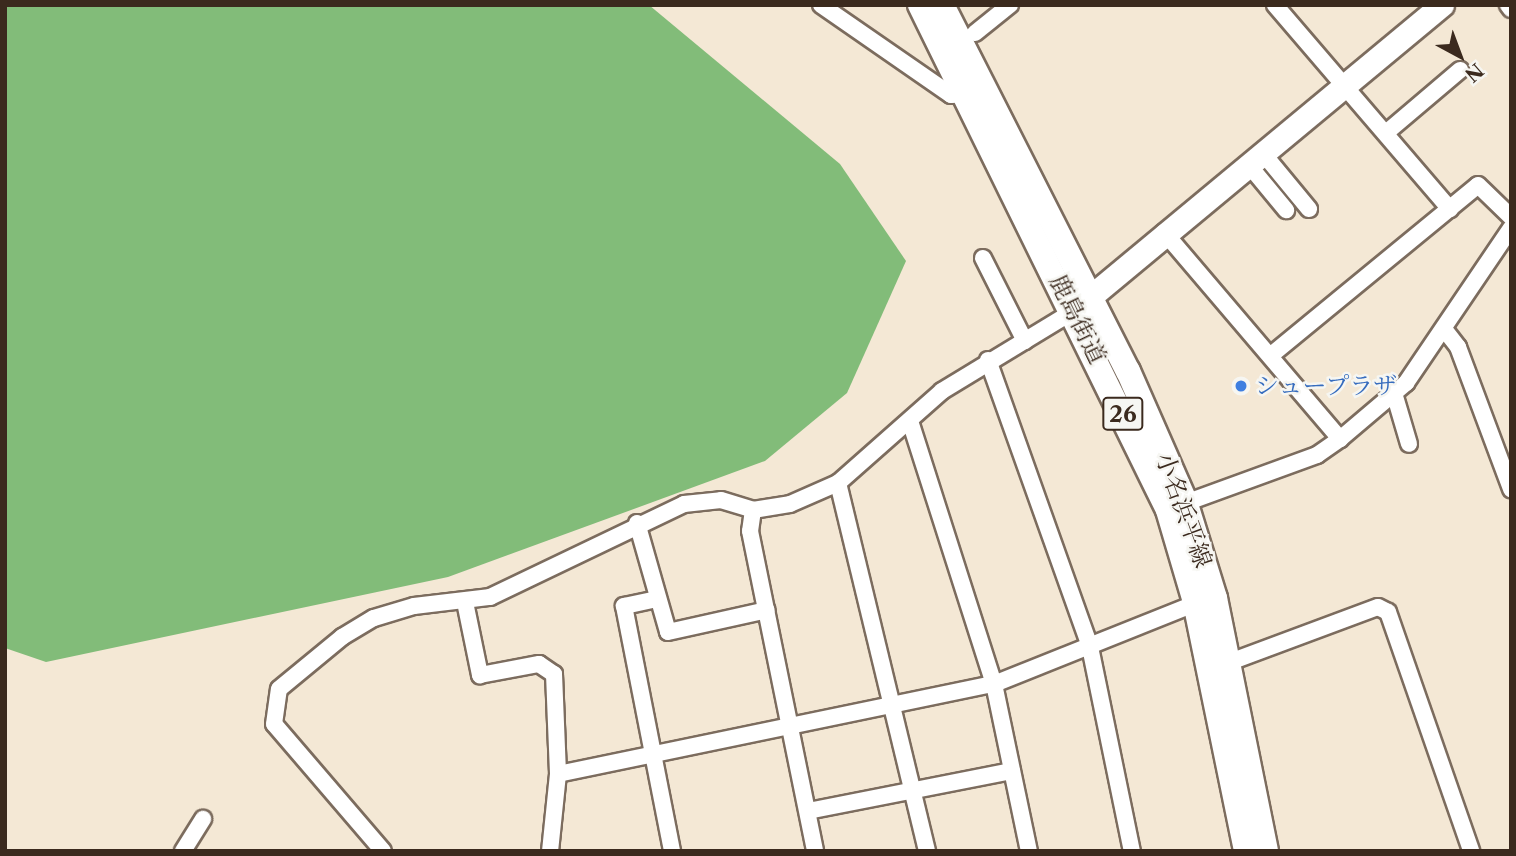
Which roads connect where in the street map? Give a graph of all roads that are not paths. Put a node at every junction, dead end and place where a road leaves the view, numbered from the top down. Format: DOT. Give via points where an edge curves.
graph roads {
  1 [pos="821,5"];
  2 [pos="920,5"];
  3 [pos="942,5"];
  4 [pos="1010,5"];
  5 [pos="1275,5"];
  6 [pos="1442,5"];
  7 [pos="975,33"];
  8 [pos="1460,70"];
  9 [pos="1344,85"];
  10 [pos="967,94"];
  11 [pos="1387,132"];
  12 [pos="1255,158"];
  13 [pos="1309,209"];
  14 [pos="1450,209"];
  15 [pos="1286,210"];
  16 [pos="1511,217"];
  17 [pos="1511,228"];
  18 [pos="1164,232"];
  19 [pos="983,258"];
  20 [pos="1082,303"];
  21 [pos="1444,329"];
  22 [pos="1025,341"];
  23 [pos="1270,356"];
  24 [pos="988,360"];
  25 [pos="1394,393"];
  26 [pos="910,421"];
  27 [pos="1340,439"];
  28 [pos="1409,444"];
  29 [pos="838,483"];
  30 [pos="1511,489"];
  31 [pos="1177,505"];
  32 [pos="753,510"];
  33 [pos="637,523"];
  34 [pos="657,599"];
  35 [pos="1205,600"];
  36 [pos="465,602"];
  37 [pos="767,610"];
  38 [pos="1090,647"];
  39 [pos="1238,659"];
  40 [pos="994,684"];
  41 [pos="894,706"];
  42 [pos="794,729"];
  43 [pos="655,758"];
  44 [pos="1012,771"];
  45 [pos="558,774"];
  46 [pos="913,791"];
  47 [pos="808,811"];
  48 [pos="202,818"];
  49 [pos="183,851"];
  50 [pos="383,851"];
  51 [pos="550,851"];
  52 [pos="672,851"];
  53 [pos="815,851"];
  54 [pos="927,851"];
  55 [pos="1029,851"];
  56 [pos="1132,851"];
  57 [pos="1246,851"];
  58 [pos="1266,851"];
  59 [pos="1471,851"];
  1 -- 10 [label="street" via="951,95"];
  2 -- 10 [label="main road, 鹿島街道 / 26"];
  3 -- 20 [label="main road, 小名浜平線 / 26"];
  4 -- 7 [label="street"];
  5 -- 9 [label="street"];
  6 -- 9 [label="street"];
  8 -- 11 [label="street"];
  9 -- 11 [label="street"];
  9 -- 12 [label="street"];
  10 -- 20 [label="main road, 鹿島街道 / 26"];
  11 -- 14 [label="street"];
  12 -- 13 [label="street"];
  12 -- 15 [label="street"];
  12 -- 18 [label="street"];
  14 -- 16 [label="street" via="1478,186"];
  14 -- 23 [label="street"];
  17 -- 21 [label="street"];
  18 -- 20 [label="street"];
  18 -- 23 [label="street"];
  19 -- 22 [label="street"];
  20 -- 22 [label="street"];
  20 -- 31 [label="main road, 小名浜平線 / 26"];
  21 -- 25 [label="street"];
  21 -- 30 [label="street" via="1458,347"];
  22 -- 24 [label="street"];
  23 -- 27 [label="street"];
  24 -- 26 [label="street"];
  24 -- 38 [label="street"];
  25 -- 27 [label="street"];
  25 -- 28 [label="street"];
  26 -- 29 [label="street"];
  26 -- 40 [label="street"];
  27 -- 31 [label="street" via="1317,455"];
  29 -- 32 [label="street" via="790,504"];
  29 -- 41 [label="street"];
  31 -- 35 [label="main road, 小名浜平線 / 26"];
  32 -- 33 [label="street" via="721,500 684,504"];
  32 -- 37 [label="street" via="750,531"];
  33 -- 34 [label="street"];
  33 -- 36 [label="street" via="490,597"];
  34 -- 37 [label="street" via="668,632"];
  34 -- 43 [label="street" via="624,606"];
  35 -- 38 [label="street"];
  35 -- 57 [label="main road, 26"];
  35 -- 58 [label="main road, 小名浜平線 / 26"];
  36 -- 45 [label="street" via="480,675 539,664 554,674"];
  36 -- 50 [label="street" via="414,606 374,618 279,690 272,706 284,738"];
  37 -- 42 [label="street"];
  38 -- 40 [label="street"];
  38 -- 56 [label="street"];
  39 -- 59 [label="street" via="1378,607 1388,612"];
  40 -- 41 [label="street"];
  40 -- 44 [label="street"];
  41 -- 42 [label="street"];
  41 -- 46 [label="street"];
  42 -- 43 [label="street"];
  42 -- 47 [label="street"];
  43 -- 45 [label="street"];
  43 -- 52 [label="street"];
  44 -- 46 [label="street"];
  44 -- 55 [label="street"];
  45 -- 51 [label="street"];
  46 -- 47 [label="street"];
  46 -- 54 [label="street"];
  47 -- 53 [label="street"];
  48 -- 49 [label="street"];
}
